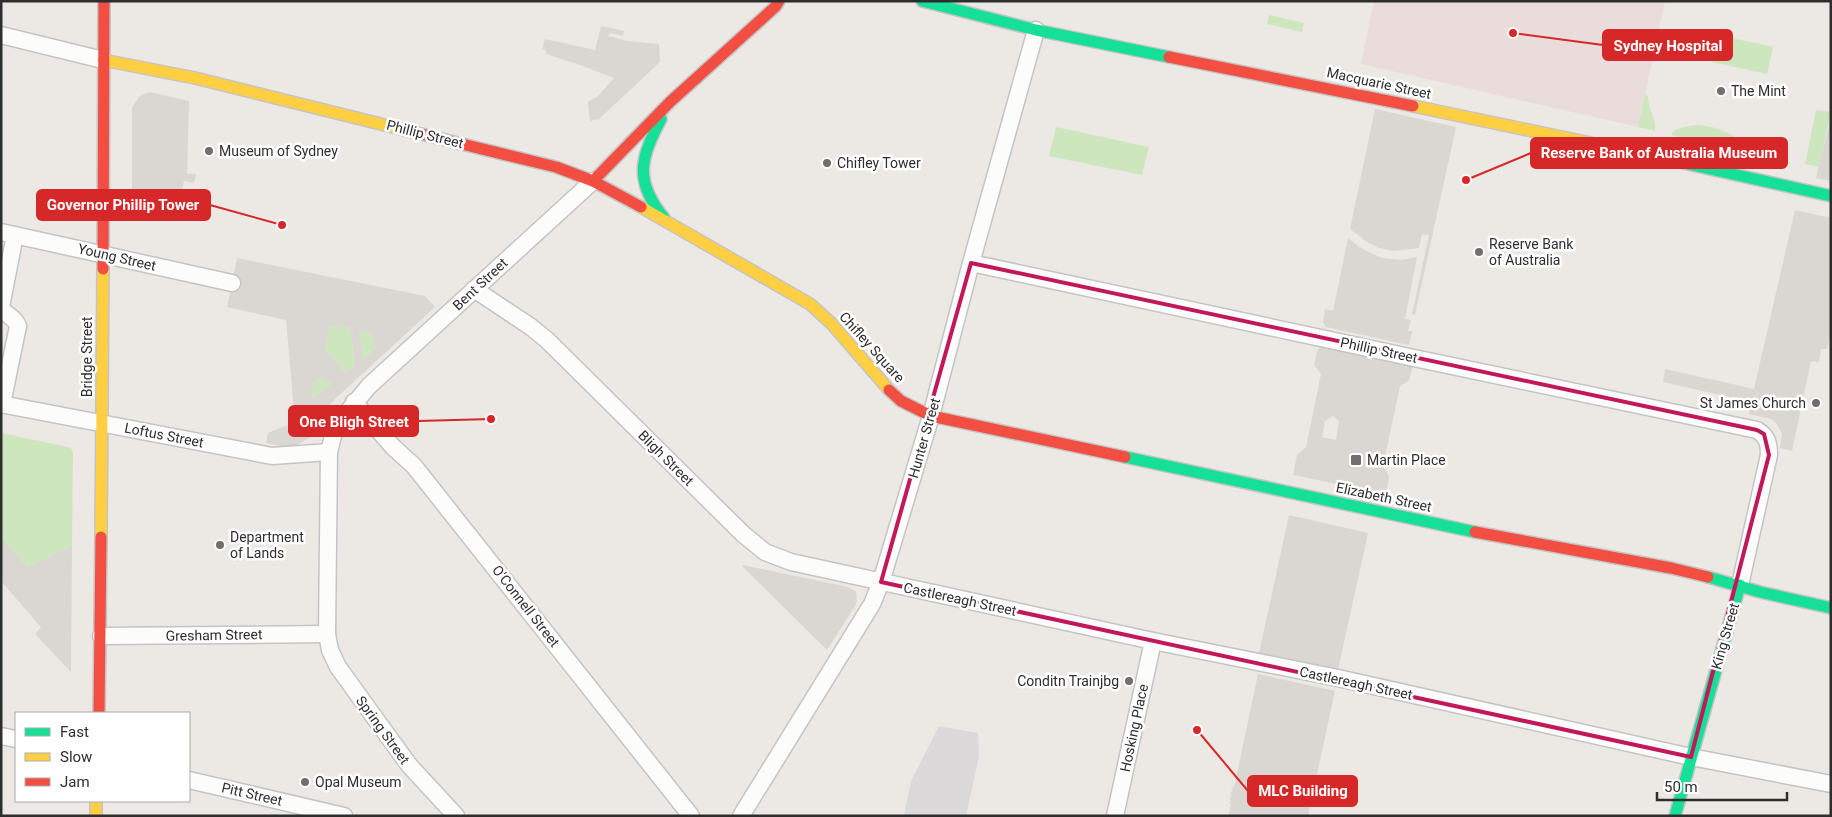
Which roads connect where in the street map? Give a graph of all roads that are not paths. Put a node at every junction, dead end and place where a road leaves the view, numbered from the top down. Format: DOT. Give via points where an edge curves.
graph roads {
  1 [pos="104,1"];
  2 [pos="779,1"];
  3 [pos="922,1"];
  4 [pos="1036,30"];
  5 [pos="1,35"];
  6 [pos="104,60"];
  7 [pos="670,102"];
  8 [pos="593,181"];
  9 [pos="1831,196"];
  10 [pos="671,224"];
  11 [pos="8,233"];
  12 [pos="102,254"];
  13 [pos="971,262"];
  14 [pos="232,283"];
  15 [pos="474,289"];
  16 [pos="819,312"];
  17 [pos="354,402"];
  18 [pos="2,404"];
  19 [pos="931,416"];
  20 [pos="102,423"];
  21 [pos="328,452"];
  22 [pos="1769,455"];
  23 [pos="882,582"];
  24 [pos="1740,585"];
  25 [pos="1831,608"];
  26 [pos="327,634"];
  27 [pos="101,636"];
  28 [pos="1153,641"];
  29 [pos="99,712"];
  30 [pos="1,736"];
  31 [pos="15,739"];
  32 [pos="1691,757"];
  33 [pos="190,780"];
  34 [pos="1831,784"];
  35 [pos="96,802"];
  36 [pos="96,816"];
  37 [pos="344,816"];
  38 [pos="456,816"];
  39 [pos="691,816"];
  40 [pos="741,816"];
  41 [pos="1115,816"];
  42 [pos="1675,816"];
  1 -- 6 [label="street, Bridge Street"];
  2 -- 7 [label="street, Bent Street"];
  3 -- 4 [label="street, Macquarie Street"];
  4 -- 9 [label="street, Macquarie Street" via="1389,100"];
  4 -- 13 [label="street, Hunter Street"];
  5 -- 6 [label="street, Phillip Street"];
  6 -- 8 [label="street, Phillip Street" via="428,134 556,167"];
  6 -- 12 [label="street, Bridge Street"];
  7 -- 8 [label="street, Bent Street"];
  7 -- 10 [label="street" via="648,146 642,171 650,200"];
  8 -- 10 [label="street, Phillip Street"];
  8 -- 15 [label="street, Bent Street"];
  10 -- 16 [label="street, Phillip Street" via="800,297"];
  11 -- 12 [label="street, Young Street"];
  11 -- 18 [label="street" via="1,307 18,326"];
  12 -- 14 [label="street, Young Street"];
  12 -- 20 [label="street, Bridge Street"];
  13 -- 19 [label="street, Hunter Street"];
  13 -- 22 [label="street, Phillip Street" via="1748,427 1764,434 1769,444"];
  15 -- 17 [label="street, Bent Street"];
  15 -- 23 [label="street, Bligh Street" via="547,340 765,552 791,562"];
  16 -- 19 [label="street, Chifley Square" via="891,392"];
  17 -- 21 [label="street, Bent Street" via="334,432"];
  17 -- 39 [label="street, O'Connell Street" via="414,466"];
  18 -- 20 [label="street, Loftus Street"];
  19 -- 23 [label="street, Hunter Street"];
  19 -- 24 [label="street, Elizabeth Street" via="1468,530 1671,568"];
  20 -- 21 [label="street, Loftus Street" via="272,456"];
  20 -- 27 [label="street, Bridge Street"];
  21 -- 26 [label="street, Bent Street"];
  22 -- 24 [label="street, King Street"];
  23 -- 28 [label="street, Castlereagh Street"];
  23 -- 40 [label="street, Hunter Street" via="872,604"];
  24 -- 25 [label="street, Elizabeth Street"];
  24 -- 32 [label="street, King Street"];
  26 -- 27 [label="street, Gresham Street"];
  26 -- 38 [label="street, Spring Street" via="338,667 409,765"];
  27 -- 29 [label="street, Bridge Street"];
  28 -- 32 [label="street, Castlereagh Street" via="1338,678"];
  28 -- 41 [label="street, Hosking Place"];
  30 -- 31 [label="street"];
  32 -- 34 [label="street, Castlereagh Street"];
  32 -- 42 [label="street, King Street"];
  33 -- 37 [label="street, Pitt Street"];
  35 -- 36 [label="street"];
}
